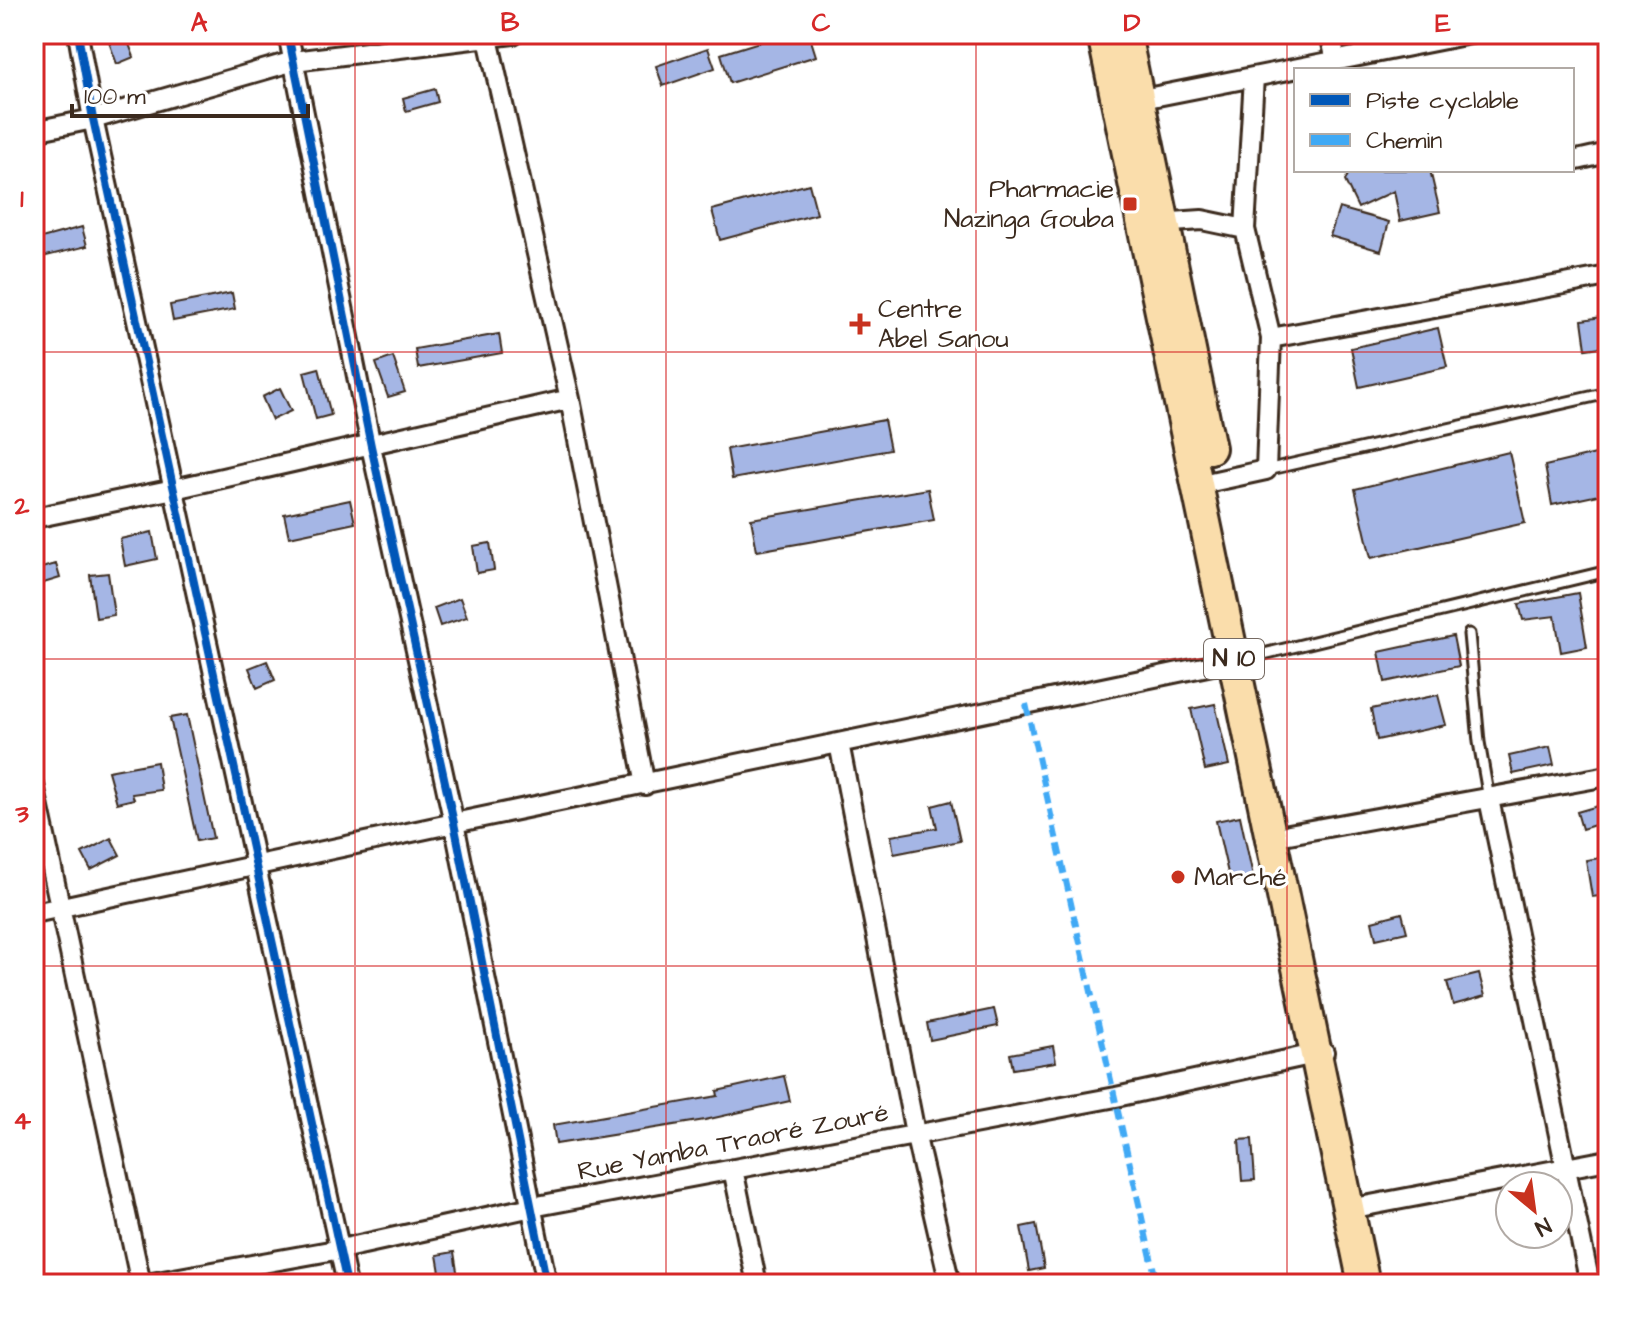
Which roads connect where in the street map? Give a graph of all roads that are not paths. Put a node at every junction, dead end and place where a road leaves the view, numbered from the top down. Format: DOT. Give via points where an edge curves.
graph roads {
  1 [pos="78,34"];
  2 [pos="288,34"];
  3 [pos="513,34"];
  4 [pos="1103,34"];
  5 [pos="1125,34"];
  6 [pos="1330,34"];
  7 [pos="1470,34"];
  8 [pos="487,36"];
  9 [pos="294,61"];
  10 [pos="1336,61"];
  11 [pos="1300,68"];
  12 [pos="1294,69"];
  13 [pos="1254,77"];
  14 [pos="1128,102"];
  15 [pos="93,119"];
  16 [pos="34,131"];
  17 [pos="1608,153"];
  18 [pos="1577,160"];
  19 [pos="1154,224"];
  20 [pos="1245,229"];
  21 [pos="1608,276"];
  22 [pos="1271,338"];
  23 [pos="1608,393"];
  24 [pos="570,399"];
  25 [pos="371,446"];
  26 [pos="1266,470"];
  27 [pos="1207,483"];
  28 [pos="174,489"];
  29 [pos="34,518"];
  30 [pos="1608,571"];
  31 [pos="1469,634"];
  32 [pos="1243,658"];
  33 [pos="839,743"];
  34 [pos="1608,776"];
  35 [pos="34,785"];
  36 [pos="645,785"];
  37 [pos="1489,799"];
  38 [pos="454,823"];
  39 [pos="1289,834"];
  40 [pos="256,865"];
  41 [pos="60,908"];
  42 [pos="34,913"];
  43 [pos="1323,1052"];
  44 [pos="915,1133"];
  45 [pos="1608,1160"];
  46 [pos="1566,1168"];
  47 [pos="733,1169"];
  48 [pos="532,1207"];
  49 [pos="1357,1208"];
  50 [pos="341,1249"];
  51 [pos="144,1284"];
  52 [pos="347,1284"];
  53 [pos="547,1284"];
  54 [pos="757,1284"];
  55 [pos="950,1284"];
  56 [pos="1364,1284"];
  57 [pos="1383,1284"];
  58 [pos="1590,1284"];
  1 -- 15 [label="street"];
  2 -- 9 [label="street"];
  3 -- 8 [label="street"];
  4 -- 14 [label="main road, N 10"];
  5 -- 14 [label="main road, N 10"];
  6 -- 10 [label="street"];
  7 -- 10 [label="street"];
  8 -- 9 [label="street"];
  8 -- 24 [label="street"];
  9 -- 15 [label="street"];
  9 -- 25 [label="street"];
  10 -- 11 [label="street"];
  12 -- 13 [label="street"];
  13 -- 14 [label="street"];
  13 -- 20 [label="street"];
  14 -- 19 [label="main road, N 10"];
  15 -- 16 [label="street"];
  15 -- 28 [label="street"];
  17 -- 18 [label="street"];
  19 -- 20 [label="street" via="1202,220"];
  19 -- 27 [label="main road, N 10"];
  20 -- 22 [label="street"];
  21 -- 22 [label="street"];
  22 -- 26 [label="street"];
  23 -- 26 [label="lane"];
  24 -- 25 [label="street"];
  24 -- 36 [label="street"];
  25 -- 28 [label="street"];
  25 -- 38 [label="street"];
  26 -- 27 [label="street"];
  27 -- 32 [label="main road, N 10"];
  28 -- 29 [label="street"];
  28 -- 40 [label="street"];
  30 -- 32 [label="lane"];
  31 -- 37 [label="lane"];
  32 -- 33 [label="street"];
  32 -- 39 [label="main road, N 10"];
  32 -- 43 [label="main road, N 10"];
  33 -- 36 [label="street"];
  33 -- 44 [label="street"];
  34 -- 37 [label="street"];
  35 -- 41 [label="street"];
  36 -- 38 [label="street"];
  37 -- 39 [label="street"];
  37 -- 46 [label="street"];
  38 -- 40 [label="street"];
  38 -- 48 [label="street"];
  39 -- 43 [label="main road, N 10"];
  40 -- 41 [label="street"];
  40 -- 50 [label="street"];
  41 -- 42 [label="street"];
  41 -- 51 [label="street"];
  43 -- 44 [label="street, Rue Yamba Traoré Zouré"];
  43 -- 49 [label="main road, N 10"];
  44 -- 47 [label="street, Rue Yamba Traoré Zouré"];
  44 -- 55 [label="street"];
  45 -- 46 [label="street"];
  46 -- 49 [label="street"];
  46 -- 58 [label="street"];
  47 -- 48 [label="street, Rue Yamba Traoré Zouré"];
  47 -- 54 [label="street"];
  48 -- 50 [label="street, Rue Yamba Traoré Zouré"];
  48 -- 53 [label="street"];
  49 -- 56 [label="main road, N 10"];
  49 -- 57 [label="main road, N 10"];
  50 -- 51 [label="street, Rue Yamba Traoré Zouré"];
  50 -- 52 [label="street"];
}
